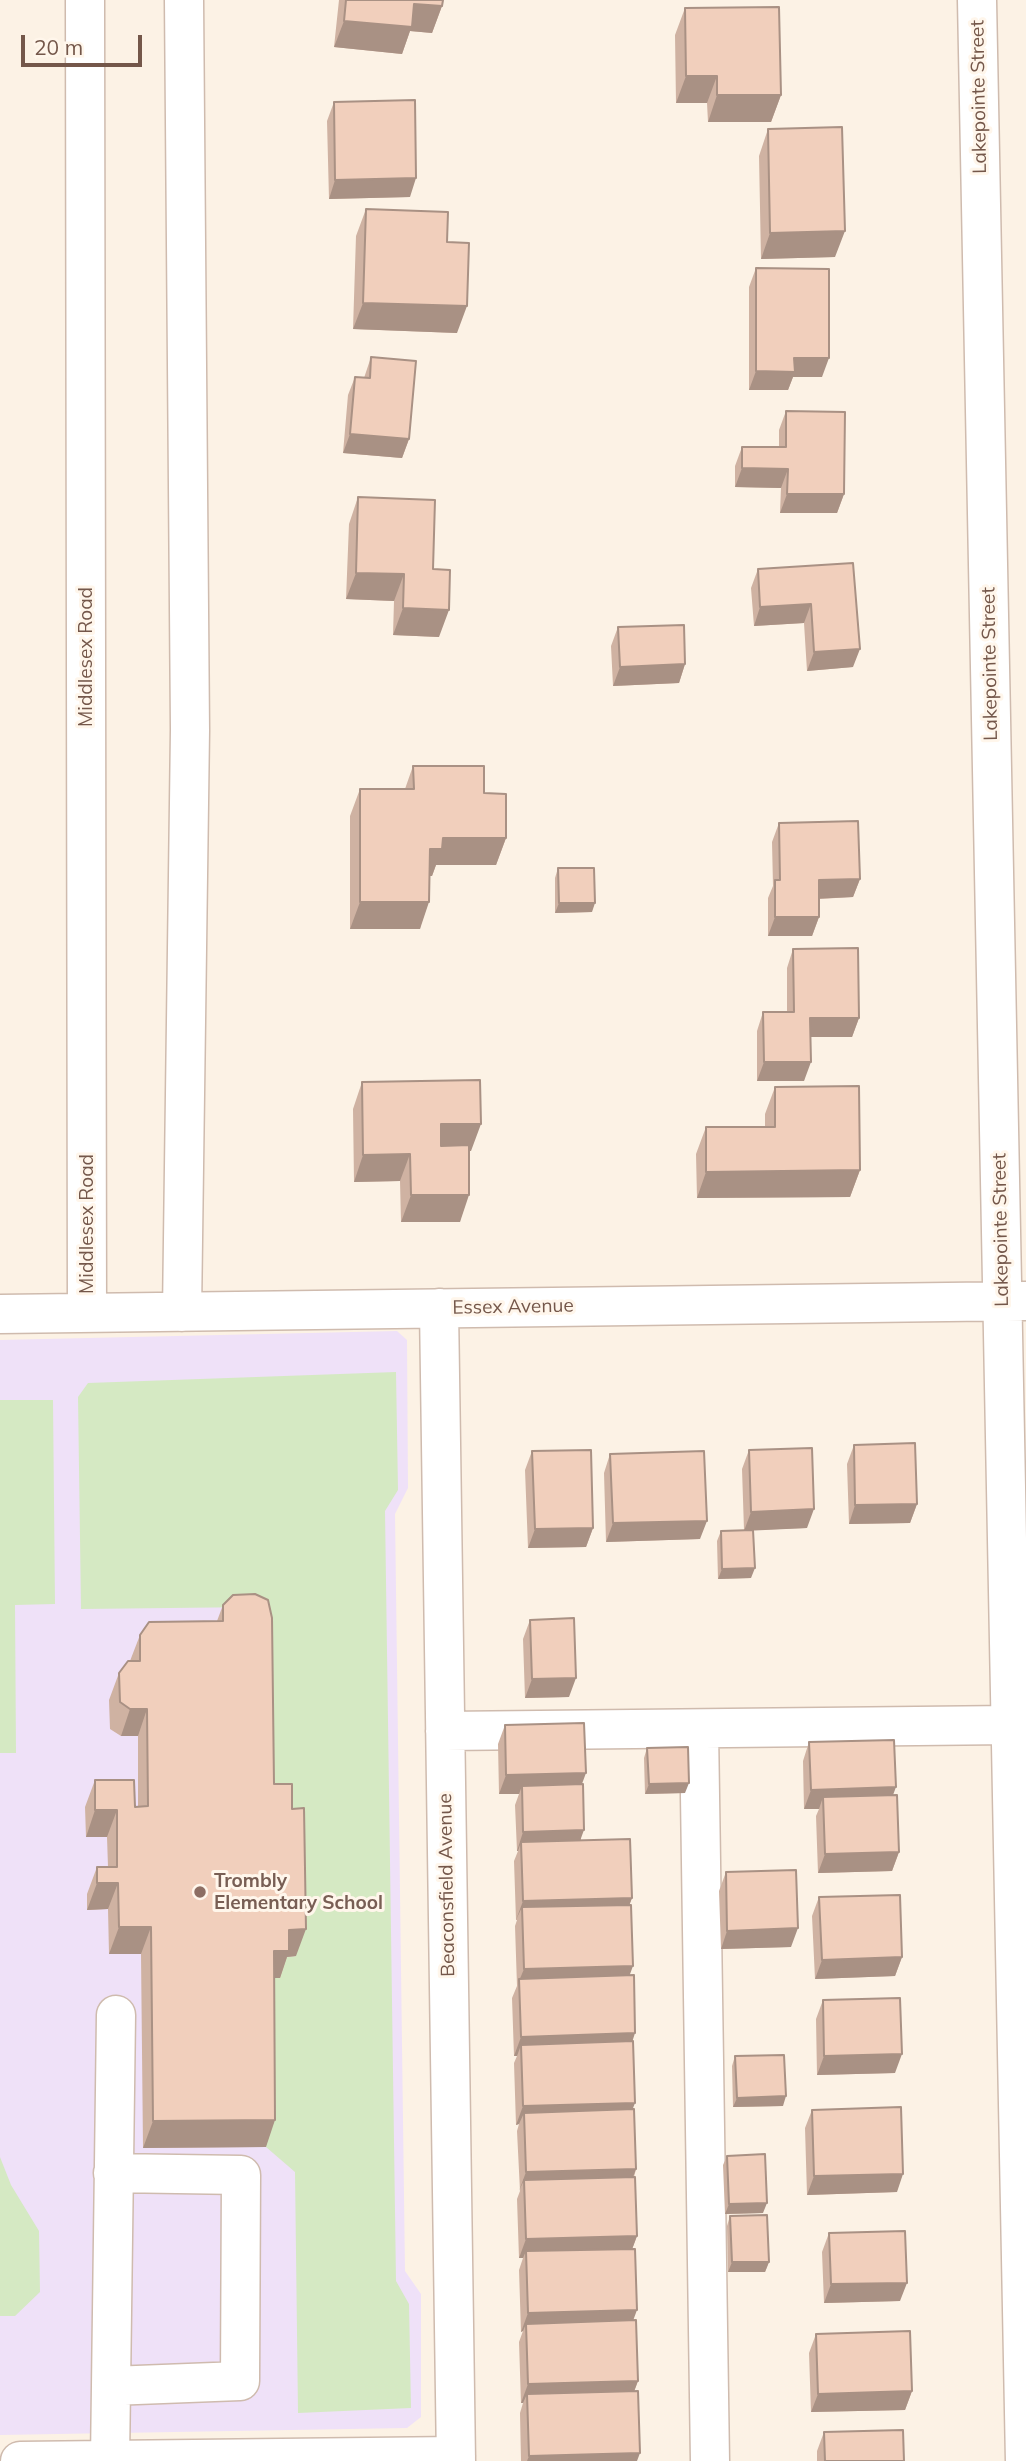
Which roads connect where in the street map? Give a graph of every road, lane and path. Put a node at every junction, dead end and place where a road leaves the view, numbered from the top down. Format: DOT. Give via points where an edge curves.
graph roads {
  1 [pos="85,0"];
  2 [pos="184,0"];
  3 [pos="977,0"];
  4 [pos="1014,1301"];
  5 [pos="439,1308"];
  6 [pos="182,1312"];
  7 [pos="87,1313"];
  8 [pos="0,1314"];
  9 [pos="1011,1725"];
  10 [pos="699,1729"];
  11 [pos="445,1731"];
  12 [pos="116,2015"];
  13 [pos="113,2173"];
  14 [pos="111,2386"];
  15 [pos="456,2458"];
  16 [pos="110,2460"];
  17 [pos="199,2460"];
  18 [pos="20,2461"];
  19 [pos="710,2461"];
  20 [pos="1025,2461"];
  1 -- 7 [label="street, Middlesex Road"];
  2 -- 6 [label="street" via="190,730"];
  3 -- 4 [label="street, Lakepointe Street"];
  4 -- 5 [label="street, Essex Avenue"];
  4 -- 9 [label="street, Lakepointe Street"];
  5 -- 6 [label="street, Essex Avenue"];
  5 -- 11 [label="street, Beaconsfield Avenue"];
  6 -- 7 [label="street, Essex Avenue"];
  7 -- 8 [label="street, Essex Avenue"];
  9 -- 10 [label="street"];
  9 -- 20 [label="street, Lakepointe Street"];
  10 -- 11 [label="street"];
  10 -- 19 [label="street"];
  11 -- 15 [label="street, Beaconsfield Avenue"];
  12 -- 13 [label="street"];
  13 -- 14 [label="street"];
  13 -- 14 [label="street" via="241,2175 240,2381"];
  14 -- 16 [label="street"];
  15 -- 17 [label="street"];
  16 -- 17 [label="street"];
  16 -- 18 [label="street"];
}
